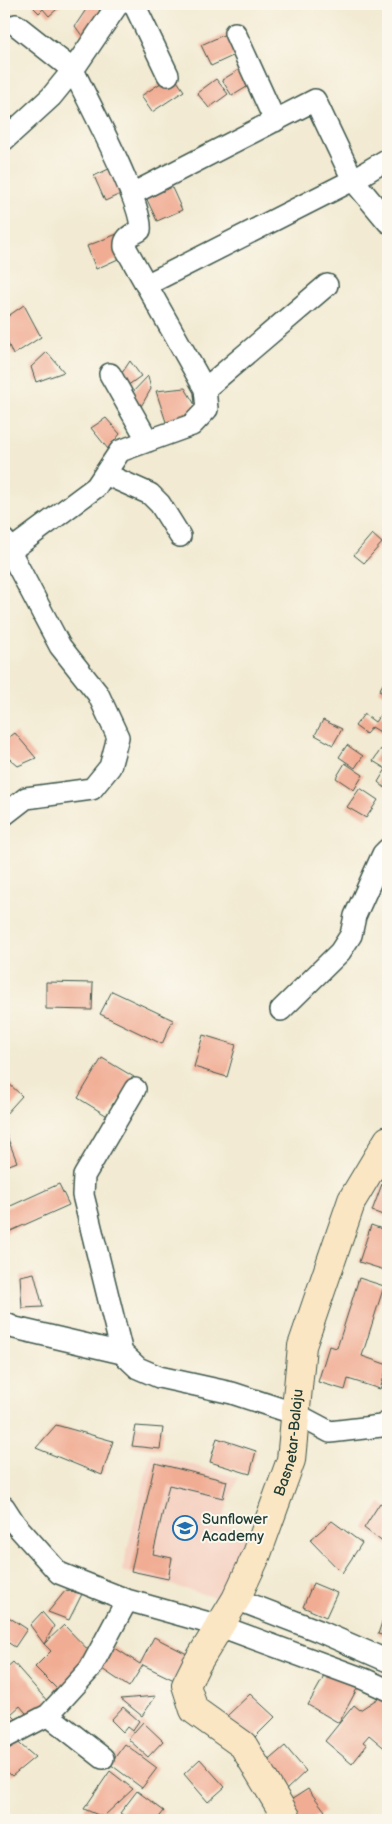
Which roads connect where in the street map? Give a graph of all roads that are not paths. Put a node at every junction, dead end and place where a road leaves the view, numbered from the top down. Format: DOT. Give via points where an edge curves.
graph roads {
  1 [pos="118,4"];
  2 [pos="134,4"];
  3 [pos="16,25"];
  4 [pos="235,32"];
  5 [pos="73,70"];
  6 [pos="168,75"];
  7 [pos="275,121"];
  8 [pos="4,140"];
  9 [pos="388,159"];
  10 [pos="353,180"];
  11 [pos="132,194"];
  12 [pos="388,222"];
  13 [pos="146,285"];
  14 [pos="327,285"];
  15 [pos="110,374"];
  16 [pos="205,389"];
  17 [pos="148,441"];
  18 [pos="105,474"];
  19 [pos="180,536"];
  20 [pos="7,545"];
  21 [pos="4,815"];
  22 [pos="388,849"];
  23 [pos="281,1010"];
  24 [pos="134,1089"];
  25 [pos="388,1140"];
  26 [pos="4,1324"];
  27 [pos="122,1352"];
  28 [pos="296,1414"];
  29 [pos="388,1422"];
  30 [pos="4,1507"];
  31 [pos="236,1598"];
  32 [pos="127,1600"];
  33 [pos="220,1626"];
  34 [pos="388,1661"];
  35 [pos="388,1690"];
  36 [pos="48,1715"];
  37 [pos="4,1738"];
  38 [pos="103,1758"];
  39 [pos="288,1820"];
  1 -- 5 [label="street"];
  2 -- 6 [label="street"];
  3 -- 5 [label="street"];
  4 -- 7 [label="street"];
  5 -- 8 [label="street" via="51,98"];
  5 -- 11 [label="street"];
  7 -- 10 [label="street" via="315,100"];
  7 -- 11 [label="street"];
  9 -- 10 [label="street"];
  10 -- 12 [label="street"];
  10 -- 13 [label="street"];
  11 -- 13 [label="street" via="142,224 140,230 124,242"];
  13 -- 16 [label="street"];
  14 -- 16 [label="street"];
  15 -- 17 [label="street"];
  16 -- 17 [label="street" via="207,409 192,425"];
  17 -- 18 [label="street" via="120,451"];
  18 -- 19 [label="street" via="150,494"];
  18 -- 20 [label="street" via="96,487"];
  20 -- 21 [label="street" via="60,646 98,694 118,737 110,767 92,789 26,798"];
  22 -- 23 [label="street" via="355,916 351,935 340,952"];
  24 -- 27 [label="street" via="84,1176 83,1196"];
  25 -- 28 [label="street, Basnetar-Balaju" via="352,1200 302,1346"];
  26 -- 27 [label="street"];
  27 -- 28 [label="street" via="138,1368 159,1377 232,1393"];
  28 -- 29 [label="street" via="330,1432 381,1426"];
  28 -- 31 [label="street, Basnetar-Balaju" via="291,1460 257,1554"];
  30 -- 32 [label="street" via="14,1524 60,1573"];
  31 -- 33 [label="street, Basnetar-Balaju"];
  31 -- 34 [label="street"];
  32 -- 33 [label="street"];
  32 -- 36 [label="street" via="90,1669"];
  33 -- 35 [label="street"];
  33 -- 39 [label="street, Basnetar-Balaju" via="186,1686 194,1710 243,1745"];
  36 -- 37 [label="street"];
  36 -- 38 [label="street"];
}
